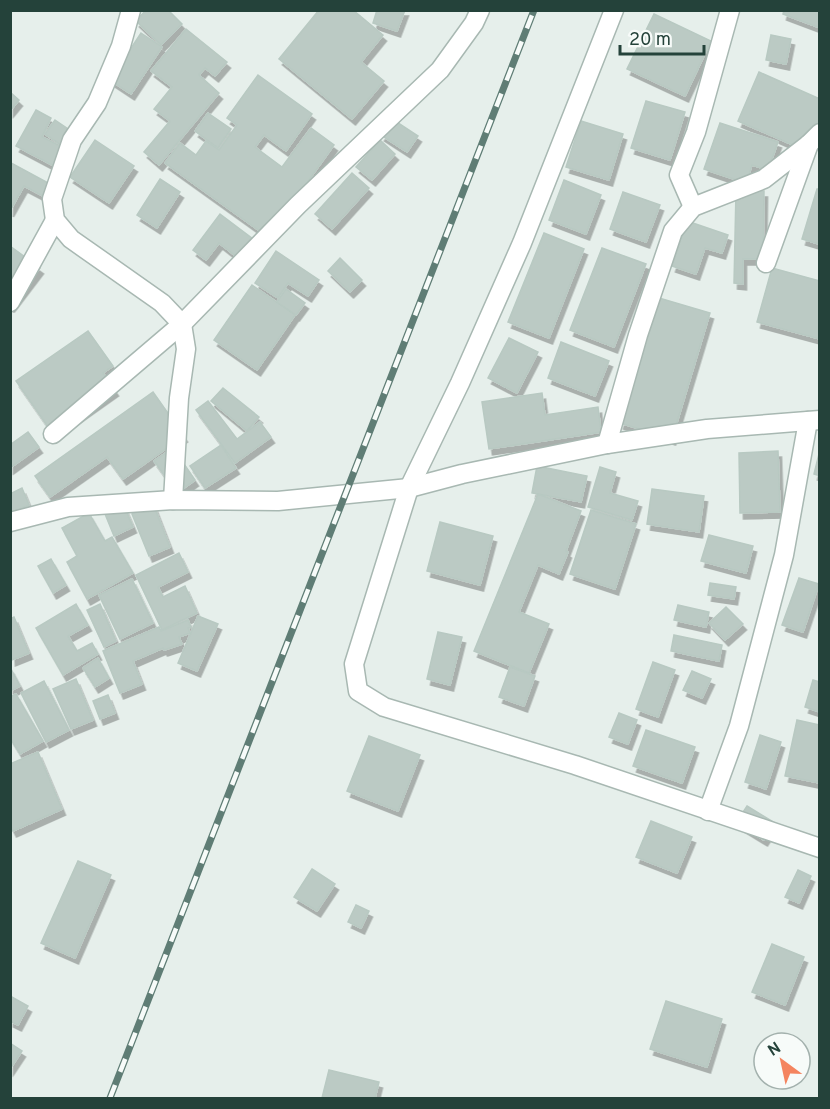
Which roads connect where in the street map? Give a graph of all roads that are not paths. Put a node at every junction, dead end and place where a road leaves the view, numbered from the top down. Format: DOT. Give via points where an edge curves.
graph roads {
  1 [pos="131,10"];
  2 [pos="480,10"];
  3 [pos="614,10"];
  4 [pos="730,10"];
  5 [pos="814,139"];
  6 [pos="693,207"];
  7 [pos="55,220"];
  8 [pos="766,263"];
  9 [pos="10,302"];
  10 [pos="182,324"];
  11 [pos="814,420"];
  12 [pos="52,434"];
  13 [pos="607,444"];
  14 [pos="409,488"];
  15 [pos="173,500"];
  16 [pos="10,522"];
  17 [pos="708,811"];
  18 [pos="819,848"];
  1 -- 7 [label="street" via="97,103 72,140 52,199"];
  2 -- 10 [label="street" via="440,70 298,205"];
  3 -- 14 [label="street" via="522,243"];
  4 -- 6 [label="street" via="696,132 679,175"];
  5 -- 6 [label="street" via="764,179"];
  5 -- 8 [label="street"];
  6 -- 13 [label="street" via="673,231"];
  7 -- 9 [label="street"];
  7 -- 10 [label="street" via="71,239 162,303"];
  10 -- 12 [label="street"];
  10 -- 15 [label="street" via="186,349"];
  11 -- 13 [label="street" via="707,429"];
  11 -- 17 [label="street" via="784,555 738,726"];
  13 -- 14 [label="street"];
  14 -- 15 [label="street" via="278,501"];
  14 -- 17 [label="street" via="354,664 358,691 384,707 575,765"];
  15 -- 16 [label="street" via="68,507"];
  17 -- 18 [label="street"];
}
